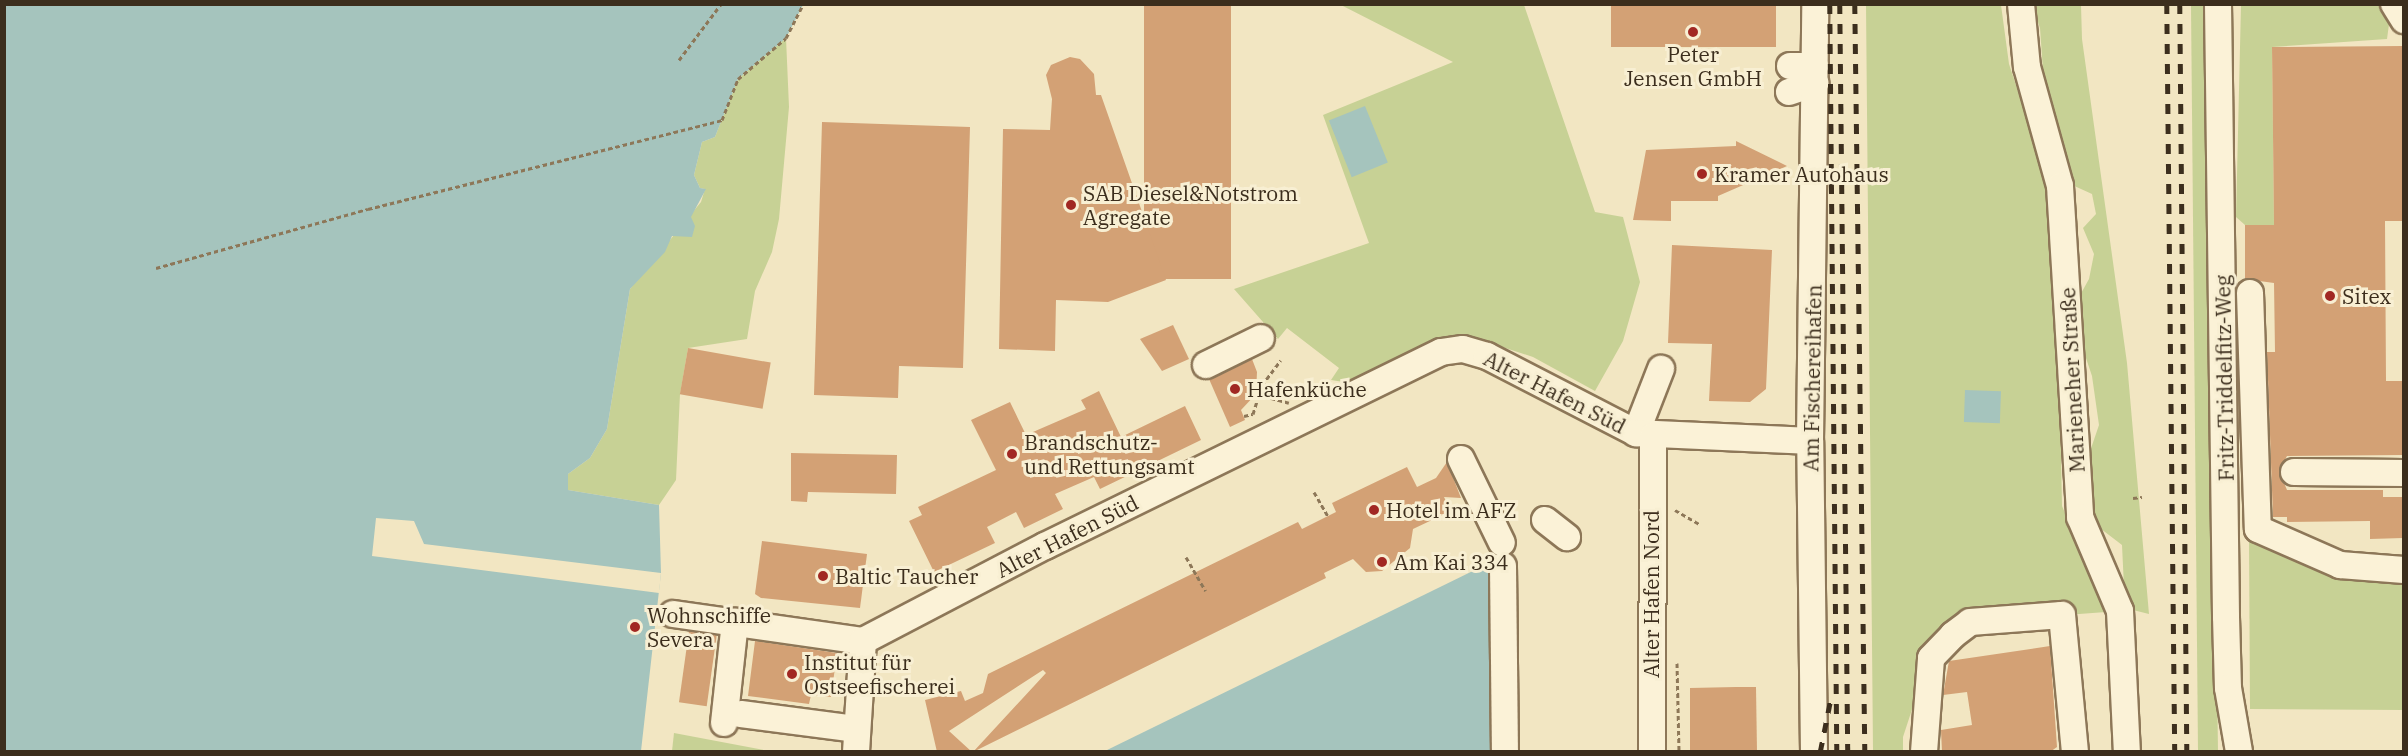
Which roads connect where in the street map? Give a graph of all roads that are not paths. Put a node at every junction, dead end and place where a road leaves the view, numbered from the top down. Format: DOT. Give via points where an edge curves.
graph roads {
  1 [pos="1815,4"];
  2 [pos="2021,4"];
  3 [pos="2218,4"];
  4 [pos="2394,4"];
  5 [pos="2403,20"];
  6 [pos="1806,72"];
  7 [pos="1789,92"];
  8 [pos="2250,293"];
  9 [pos="1261,338"];
  10 [pos="1206,365"];
  11 [pos="1661,369"];
  12 [pos="1645,434"];
  13 [pos="1810,441"];
  14 [pos="1461,459"];
  15 [pos="2294,472"];
  16 [pos="2403,472"];
  17 [pos="1545,520"];
  18 [pos="1567,537"];
  19 [pos="2403,570"];
  20 [pos="673,614"];
  21 [pos="735,622"];
  22 [pos="863,641"];
  23 [pos="857,740"];
  24 [pos="1505,752"];
  25 [pos="1652,752"];
  26 [pos="1814,752"];
  27 [pos="1924,752"];
  28 [pos="2075,752"];
  29 [pos="2127,752"];
  30 [pos="2239,752"];
  1 -- 6 [label="street, Am Fischereihafen"];
  2 -- 29 [label="street, Marieneher Straße" via="2027,67 2060,186 2080,517 2121,611"];
  3 -- 30 [label="street, Fritz-Triddelfitz-Weg" via="2226,629 2228,688"];
  4 -- 5 [label="street"];
  6 -- 7 [label="street"];
  6 -- 13 [label="street, Am Fischereihafen"];
  8 -- 19 [label="street" via="2259,529 2340,565"];
  9 -- 10 [label="street"];
  11 -- 12 [label="street, Alter Hafen Nord" via="1640,413"];
  12 -- 13 [label="street, Alter Hafen Süd"];
  12 -- 22 [label="street, Alter Hafen Süd" via="1487,356 1463,349 1441,352"];
  12 -- 25 [label="street, Alter Hafen Nord"];
  13 -- 26 [label="street, Am Fischereihafen"];
  14 -- 24 [label="street" via="1502,554"];
  15 -- 16 [label="street"];
  17 -- 18 [label="street"];
  20 -- 21 [label="street"];
  21 -- 22 [label="street"];
  21 -- 23 [label="street" via="733,718"];
  22 -- 23 [label="street"];
  27 -- 28 [label="street" via="1931,658 1953,635 1970,622 2062,615"];
}
